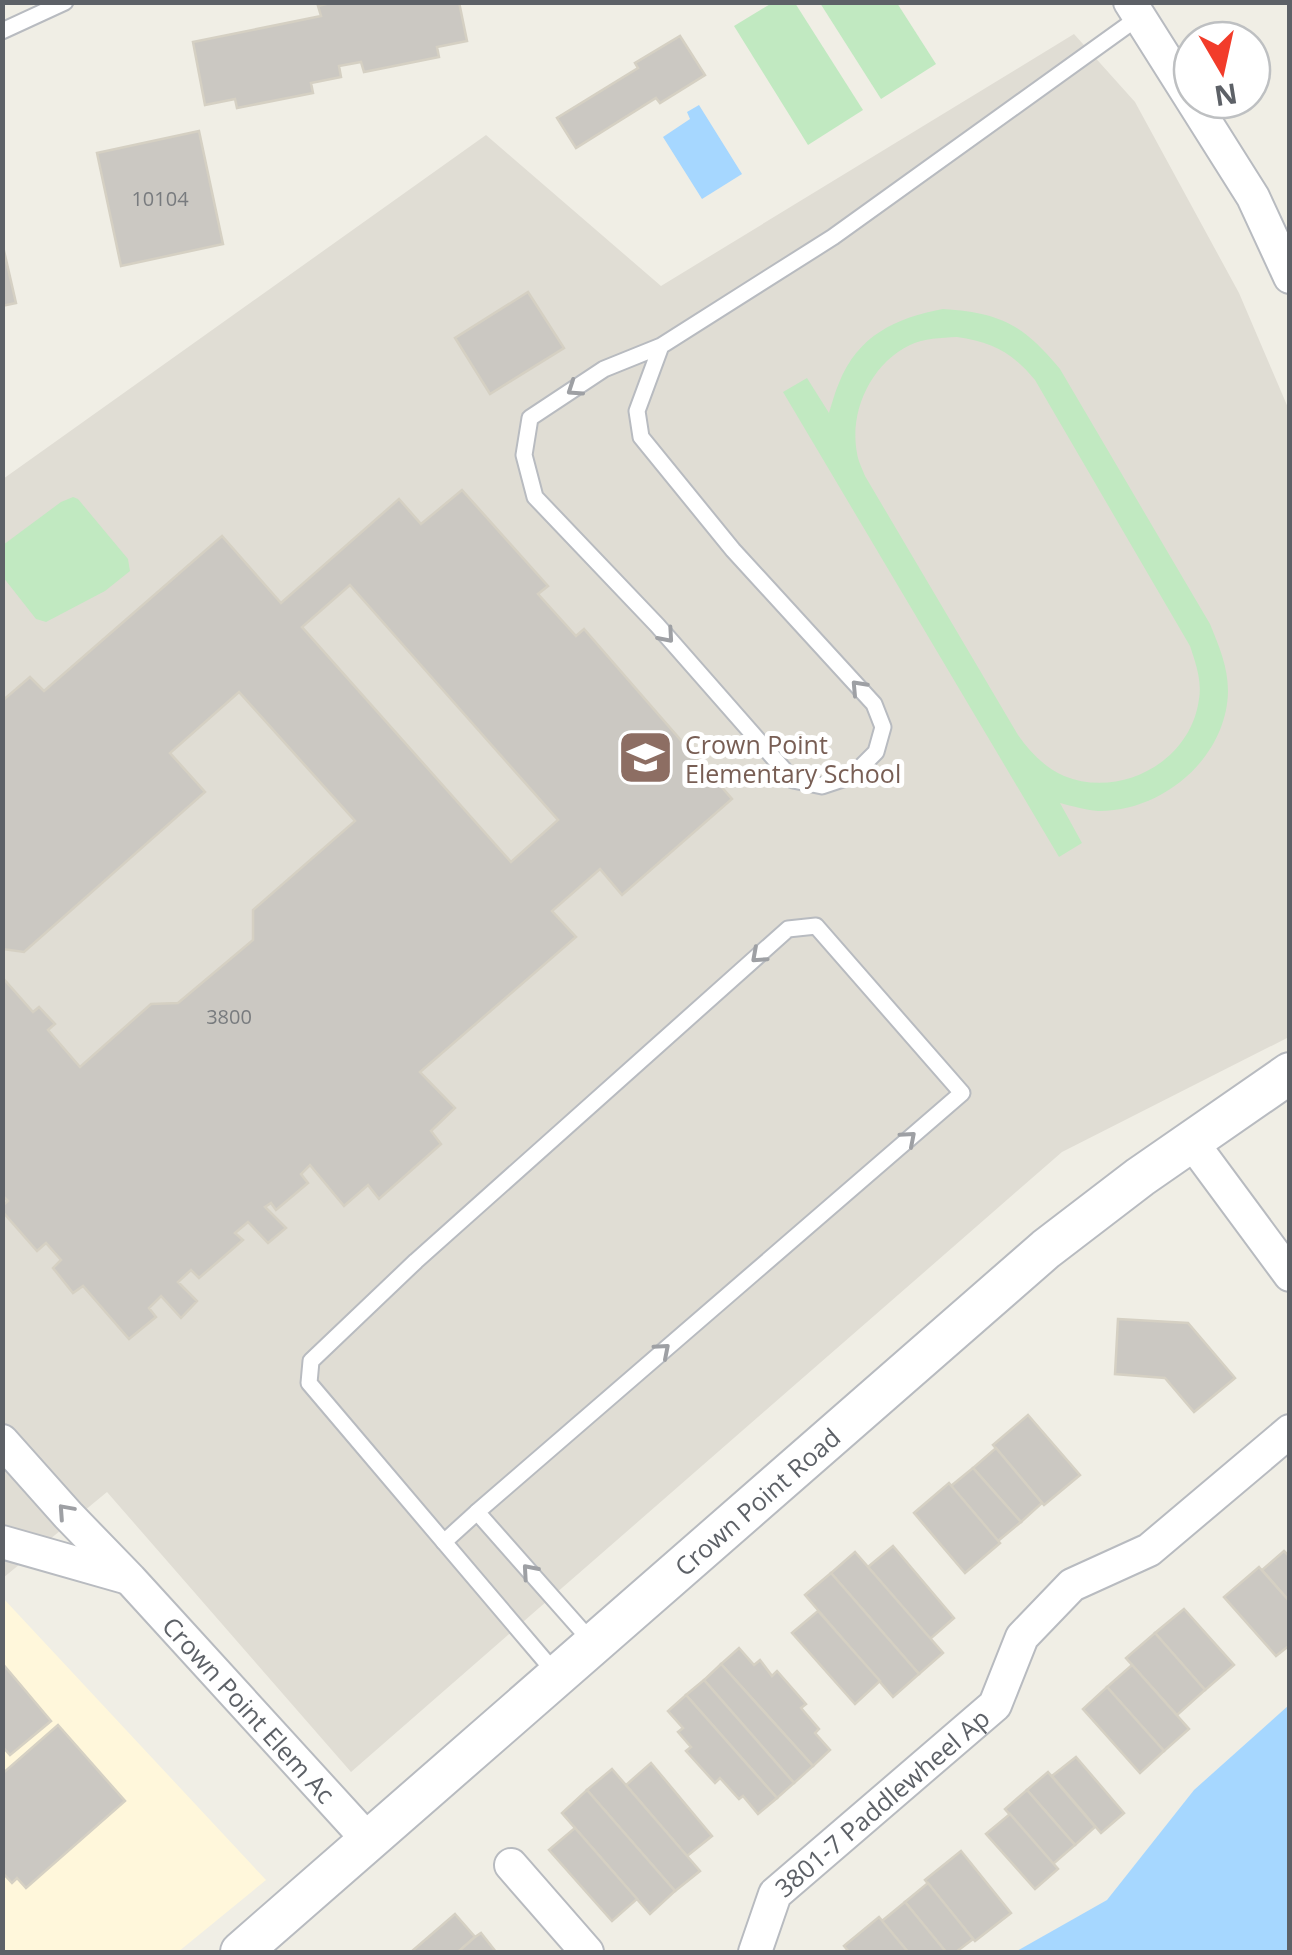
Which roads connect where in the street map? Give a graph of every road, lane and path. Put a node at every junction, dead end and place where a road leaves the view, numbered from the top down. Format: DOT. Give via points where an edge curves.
graph roads {
  1 [pos="64,2"];
  2 [pos="1135,10"];
  3 [pos="2,31"];
  4 [pos="1290,277"];
  5 [pos="661,346"];
  6 [pos="1290,1073"];
  7 [pos="1191,1141"];
  8 [pos="1290,1275"];
  9 [pos="1290,1431"];
  10 [pos="2,1441"];
  11 [pos="477,1512"];
  12 [pos="2,1542"];
  13 [pos="444,1542"];
  14 [pos="130,1579"];
  15 [pos="594,1644"];
  16 [pos="558,1676"];
  17 [pos="370,1842"];
  18 [pos="511,1865"];
  19 [pos="242,1952"];
  20 [pos="587,1952"];
  21 [pos="755,1952"];
  1 -- 3 [label="lane"];
  2 -- 4 [label="street" via="1252,197"];
  2 -- 5 [label="lane" via="833,237"];
  5 -- 5 [label="lane, one-way" via="604,369 530,418 524,454 535,496 793,780 822,786 852,776 876,752 883,728 874,704 733,550 641,436 637,411"];
  6 -- 7 [label="street, Crown Point Road"];
  7 -- 8 [label="street"];
  7 -- 15 [label="street, Crown Point Road" via="1046,1250"];
  9 -- 21 [label="street, 3801-7 Paddlewheel Ap" via="1149,1550 1072,1585 1022,1638 995,1705 774,1894"];
  14 -- 10 [label="street, Crown Point Elem Ac, one-way"];
  11 -- 13 [label="lane"];
  11 -- 13 [label="lane, one-way" via="962,1092 816,926 788,929 311,1360 309,1384"];
  15 -- 11 [label="lane, one-way"];
  12 -- 14 [label="street"];
  13 -- 16 [label="lane"];
  14 -- 17 [label="street, Crown Point Elem Ac"];
  15 -- 16 [label="street, Crown Point Road"];
  16 -- 17 [label="street, Crown Point Road"];
  17 -- 19 [label="street, Crown Point Road"];
  18 -- 20 [label="street"];
}
